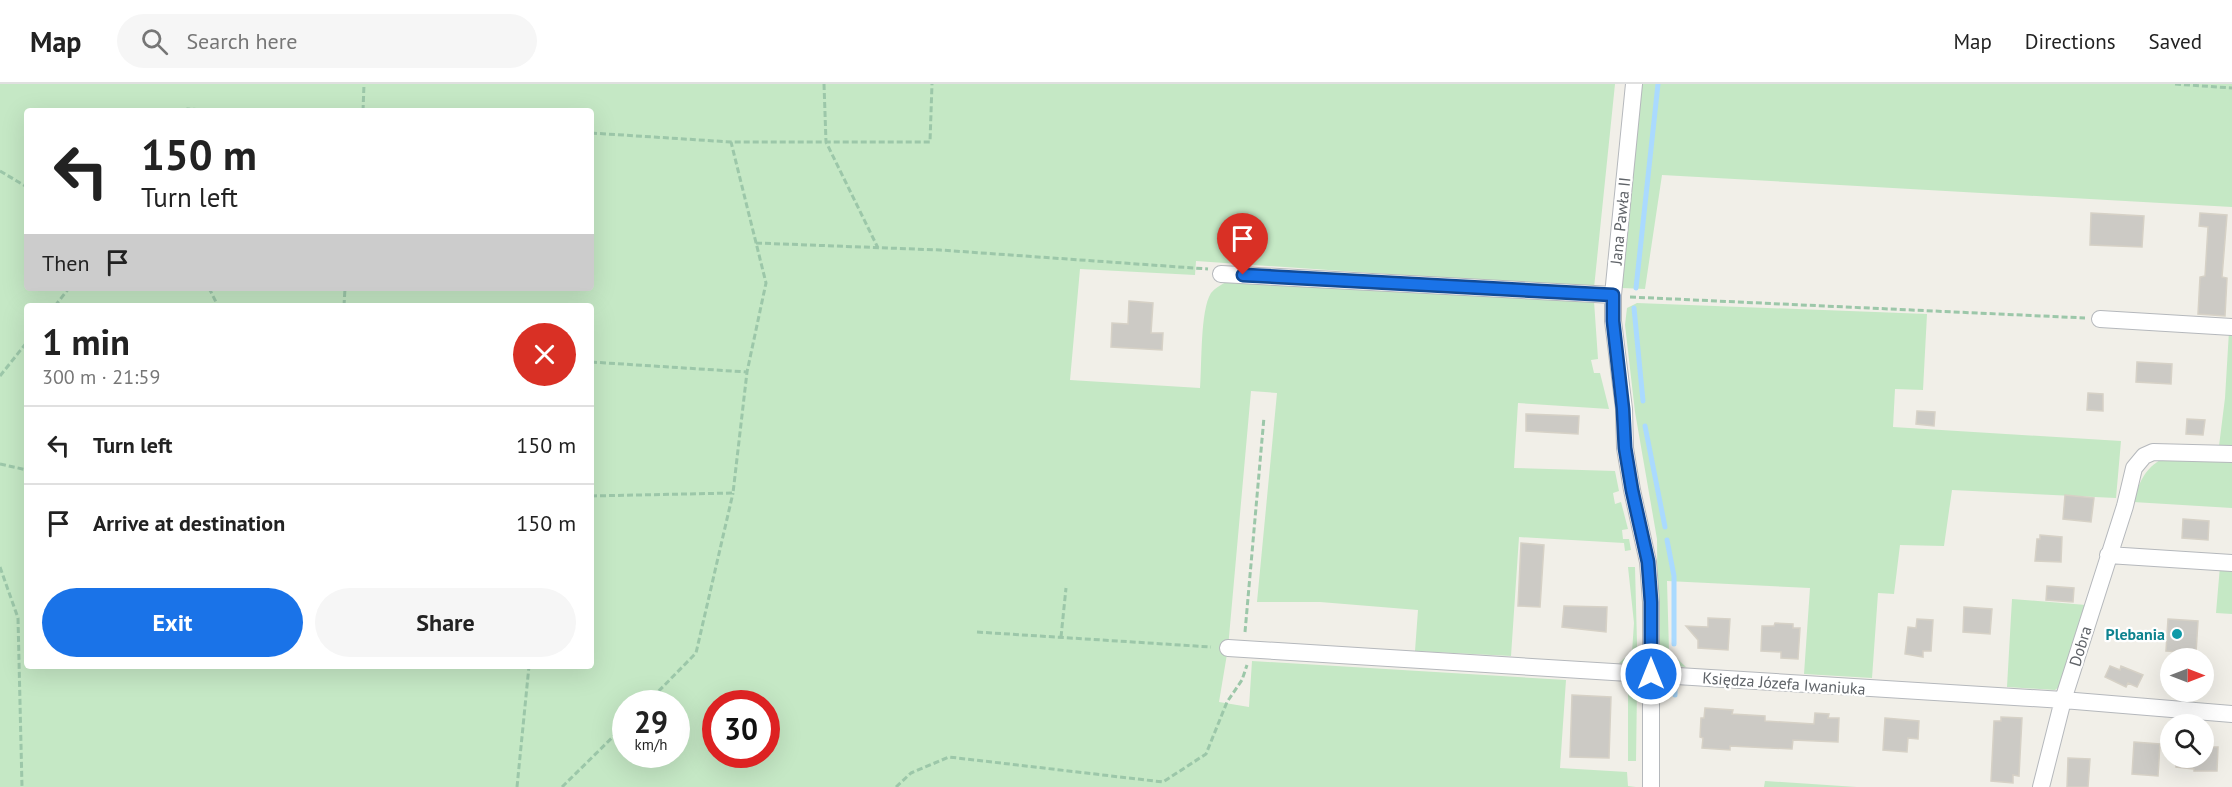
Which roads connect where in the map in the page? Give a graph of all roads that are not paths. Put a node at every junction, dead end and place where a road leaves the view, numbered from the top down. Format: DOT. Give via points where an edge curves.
graph roads {
  1 [pos="1634,84"];
  2 [pos="1221,274"];
  3 [pos="1613,295"];
  4 [pos="2100,319"];
  5 [pos="2232,327"];
  6 [pos="2232,454"];
  7 [pos="2108,555"];
  8 [pos="2232,563"];
  9 [pos="1241,649"];
  10 [pos="1651,674"];
  11 [pos="2063,700"];
  12 [pos="2232,714"];
  13 [pos="1651,787"];
  14 [pos="2041,787"];
  1 -- 3 [label="street, Jana Pawła II"];
  2 -- 3 [label="street"];
  3 -- 10 [label="street, Jana Pawła II" via="1625,448 1648,562"];
  4 -- 5 [label="street"];
  6 -- 7 [label="street, Dobra" via="2153,452 2144,456 2134,468"];
  7 -- 8 [label="street"];
  7 -- 11 [label="street, Dobra"];
  9 -- 10 [label="street, Księdza Józefa Iwaniuka"];
  10 -- 11 [label="street, Księdza Józefa Iwaniuka"];
  10 -- 13 [label="street, Jana Pawła II"];
  11 -- 12 [label="street, Księdza Józefa Iwaniuka"];
  11 -- 14 [label="street, Dobra"];
}
